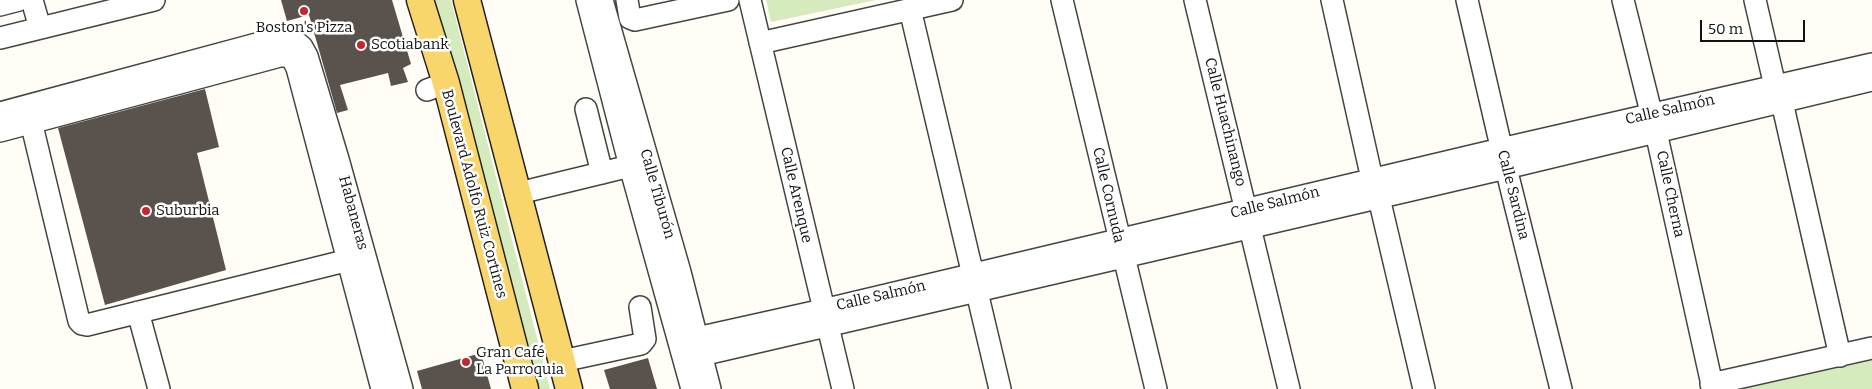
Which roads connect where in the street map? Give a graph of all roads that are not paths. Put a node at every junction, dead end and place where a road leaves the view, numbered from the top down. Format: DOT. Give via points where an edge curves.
graph roads {
  1 [pos="18,0"];
  2 [pos="32,0"];
  3 [pos="154,0"];
  4 [pos="420,0"];
  5 [pos="468,0"];
  6 [pos="627,0"];
  7 [pos="728,0"];
  8 [pos="750,0"];
  9 [pos="952,0"];
  10 [pos="1062,0"];
  11 [pos="1195,0"];
  12 [pos="1332,0"];
  13 [pos="1466,0"];
  14 [pos="1623,0"];
  15 [pos="1755,0"];
  16 [pos="595,3"];
  17 [pos="0,5"];
  18 [pos="910,10"];
  19 [pos="40,28"];
  20 [pos="0,38"];
  21 [pos="760,43"];
  22 [pos="1872,64"];
  23 [pos="1872,80"];
  24 [pos="1779,94"];
  25 [pos="586,109"];
  26 [pos="0,113"];
  27 [pos="30,114"];
  28 [pos="1654,124"];
  29 [pos="0,131"];
  30 [pos="1504,159"];
  31 [pos="630,166"];
  32 [pos="602,173"];
  33 [pos="1376,189"];
  34 [pos="518,193"];
  35 [pos="1249,219"];
  36 [pos="1121,249"];
  37 [pos="489,250"];
  38 [pos="356,258"];
  39 [pos="975,284"];
  40 [pos="640,306"];
  41 [pos="138,312"];
  42 [pos="372,315"];
  43 [pos="826,318"];
  44 [pos="690,348"];
  45 [pos="1872,348"];
  46 [pos="1840,356"];
  47 [pos="562,361"];
  48 [pos="1712,386"];
  49 [pos="376,388"];
  50 [pos="159,389"];
  51 [pos="402,389"];
  52 [pos="509,389"];
  53 [pos="525,389"];
  54 [pos="569,389"];
  55 [pos="692,389"];
  56 [pos="710,389"];
  57 [pos="843,389"];
  58 [pos="1000,389"];
  59 [pos="1156,389"];
  60 [pos="1289,389"];
  61 [pos="1424,389"];
  62 [pos="1561,389"];
  1 -- 17 [label="street"];
  2 -- 19 [label="street"];
  3 -- 19 [label="street"];
  4 -- 37 [label="main road, Boulevard Adolfo Ruiz Cortines" via="436,86"];
  5 -- 34 [label="main road"];
  6 -- 7 [label="street" via="630,18 636,20"];
  6 -- 16 [label="street"];
  8 -- 21 [label="street, Calle Arenque"];
  9 -- 18 [label="street"];
  10 -- 36 [label="street, Calle Cornuda"];
  11 -- 35 [label="street, Calle Huachinango"];
  12 -- 33 [label="street"];
  13 -- 30 [label="street, Calle Sardina"];
  14 -- 28 [label="street, Calle Cherna"];
  15 -- 24 [label="street"];
  16 -- 31 [label="street, Calle Tiburón"];
  16 -- 44 [label="street, Calle Tiburón" via="680,272"];
  18 -- 21 [label="street"];
  18 -- 39 [label="street"];
  19 -- 20 [label="street"];
  21 -- 43 [label="street, Calle Arenque"];
  22 -- 24 [label="street, Calle Salmón"];
  23 -- 24 [label="street, Calle Salmón"];
  24 -- 28 [label="street, Calle Salmón"];
  24 -- 46 [label="street"];
  25 -- 32 [label="street"];
  26 -- 27 [label="street"];
  27 -- 29 [label="street"];
  27 -- 38 [label="street, Habaneras" via="164,78 286,56 294,50 297,68 337,159"];
  27 -- 41 [label="street" via="79,320 87,325"];
  28 -- 30 [label="street, Calle Salmón"];
  28 -- 48 [label="street, Calle Cherna"];
  30 -- 33 [label="street, Calle Salmón"];
  30 -- 62 [label="street, Calle Sardina"];
  31 -- 32 [label="street"];
  31 -- 44 [label="street, Calle Tiburón"];
  32 -- 34 [label="street"];
  33 -- 35 [label="street, Calle Salmón"];
  33 -- 61 [label="street"];
  34 -- 47 [label="main road"];
  35 -- 36 [label="street, Calle Salmón"];
  35 -- 60 [label="street, Calle Huachinango"];
  36 -- 39 [label="street, Calle Salmón"];
  36 -- 59 [label="street, Calle Cornuda"];
  37 -- 52 [label="main road" via="500,356"];
  37 -- 53 [label="main road, Boulevard Adolfo Ruiz Cortines"];
  38 -- 41 [label="street"];
  38 -- 42 [label="street, Habaneras"];
  39 -- 43 [label="street, Calle Salmón"];
  39 -- 58 [label="street"];
  40 -- 47 [label="street" via="645,339 642,344"];
  41 -- 50 [label="street"];
  42 -- 49 [label="street, Habaneras"];
  42 -- 51 [label="street, Habaneras"];
  43 -- 44 [label="street, Calle Salmón"];
  43 -- 57 [label="street, Calle Arenque"];
  44 -- 55 [label="street, Calle Tiburón"];
  44 -- 56 [label="street, Calle Tiburón"];
  45 -- 46 [label="street"];
  46 -- 48 [label="street"];
  47 -- 54 [label="main road"];
}
